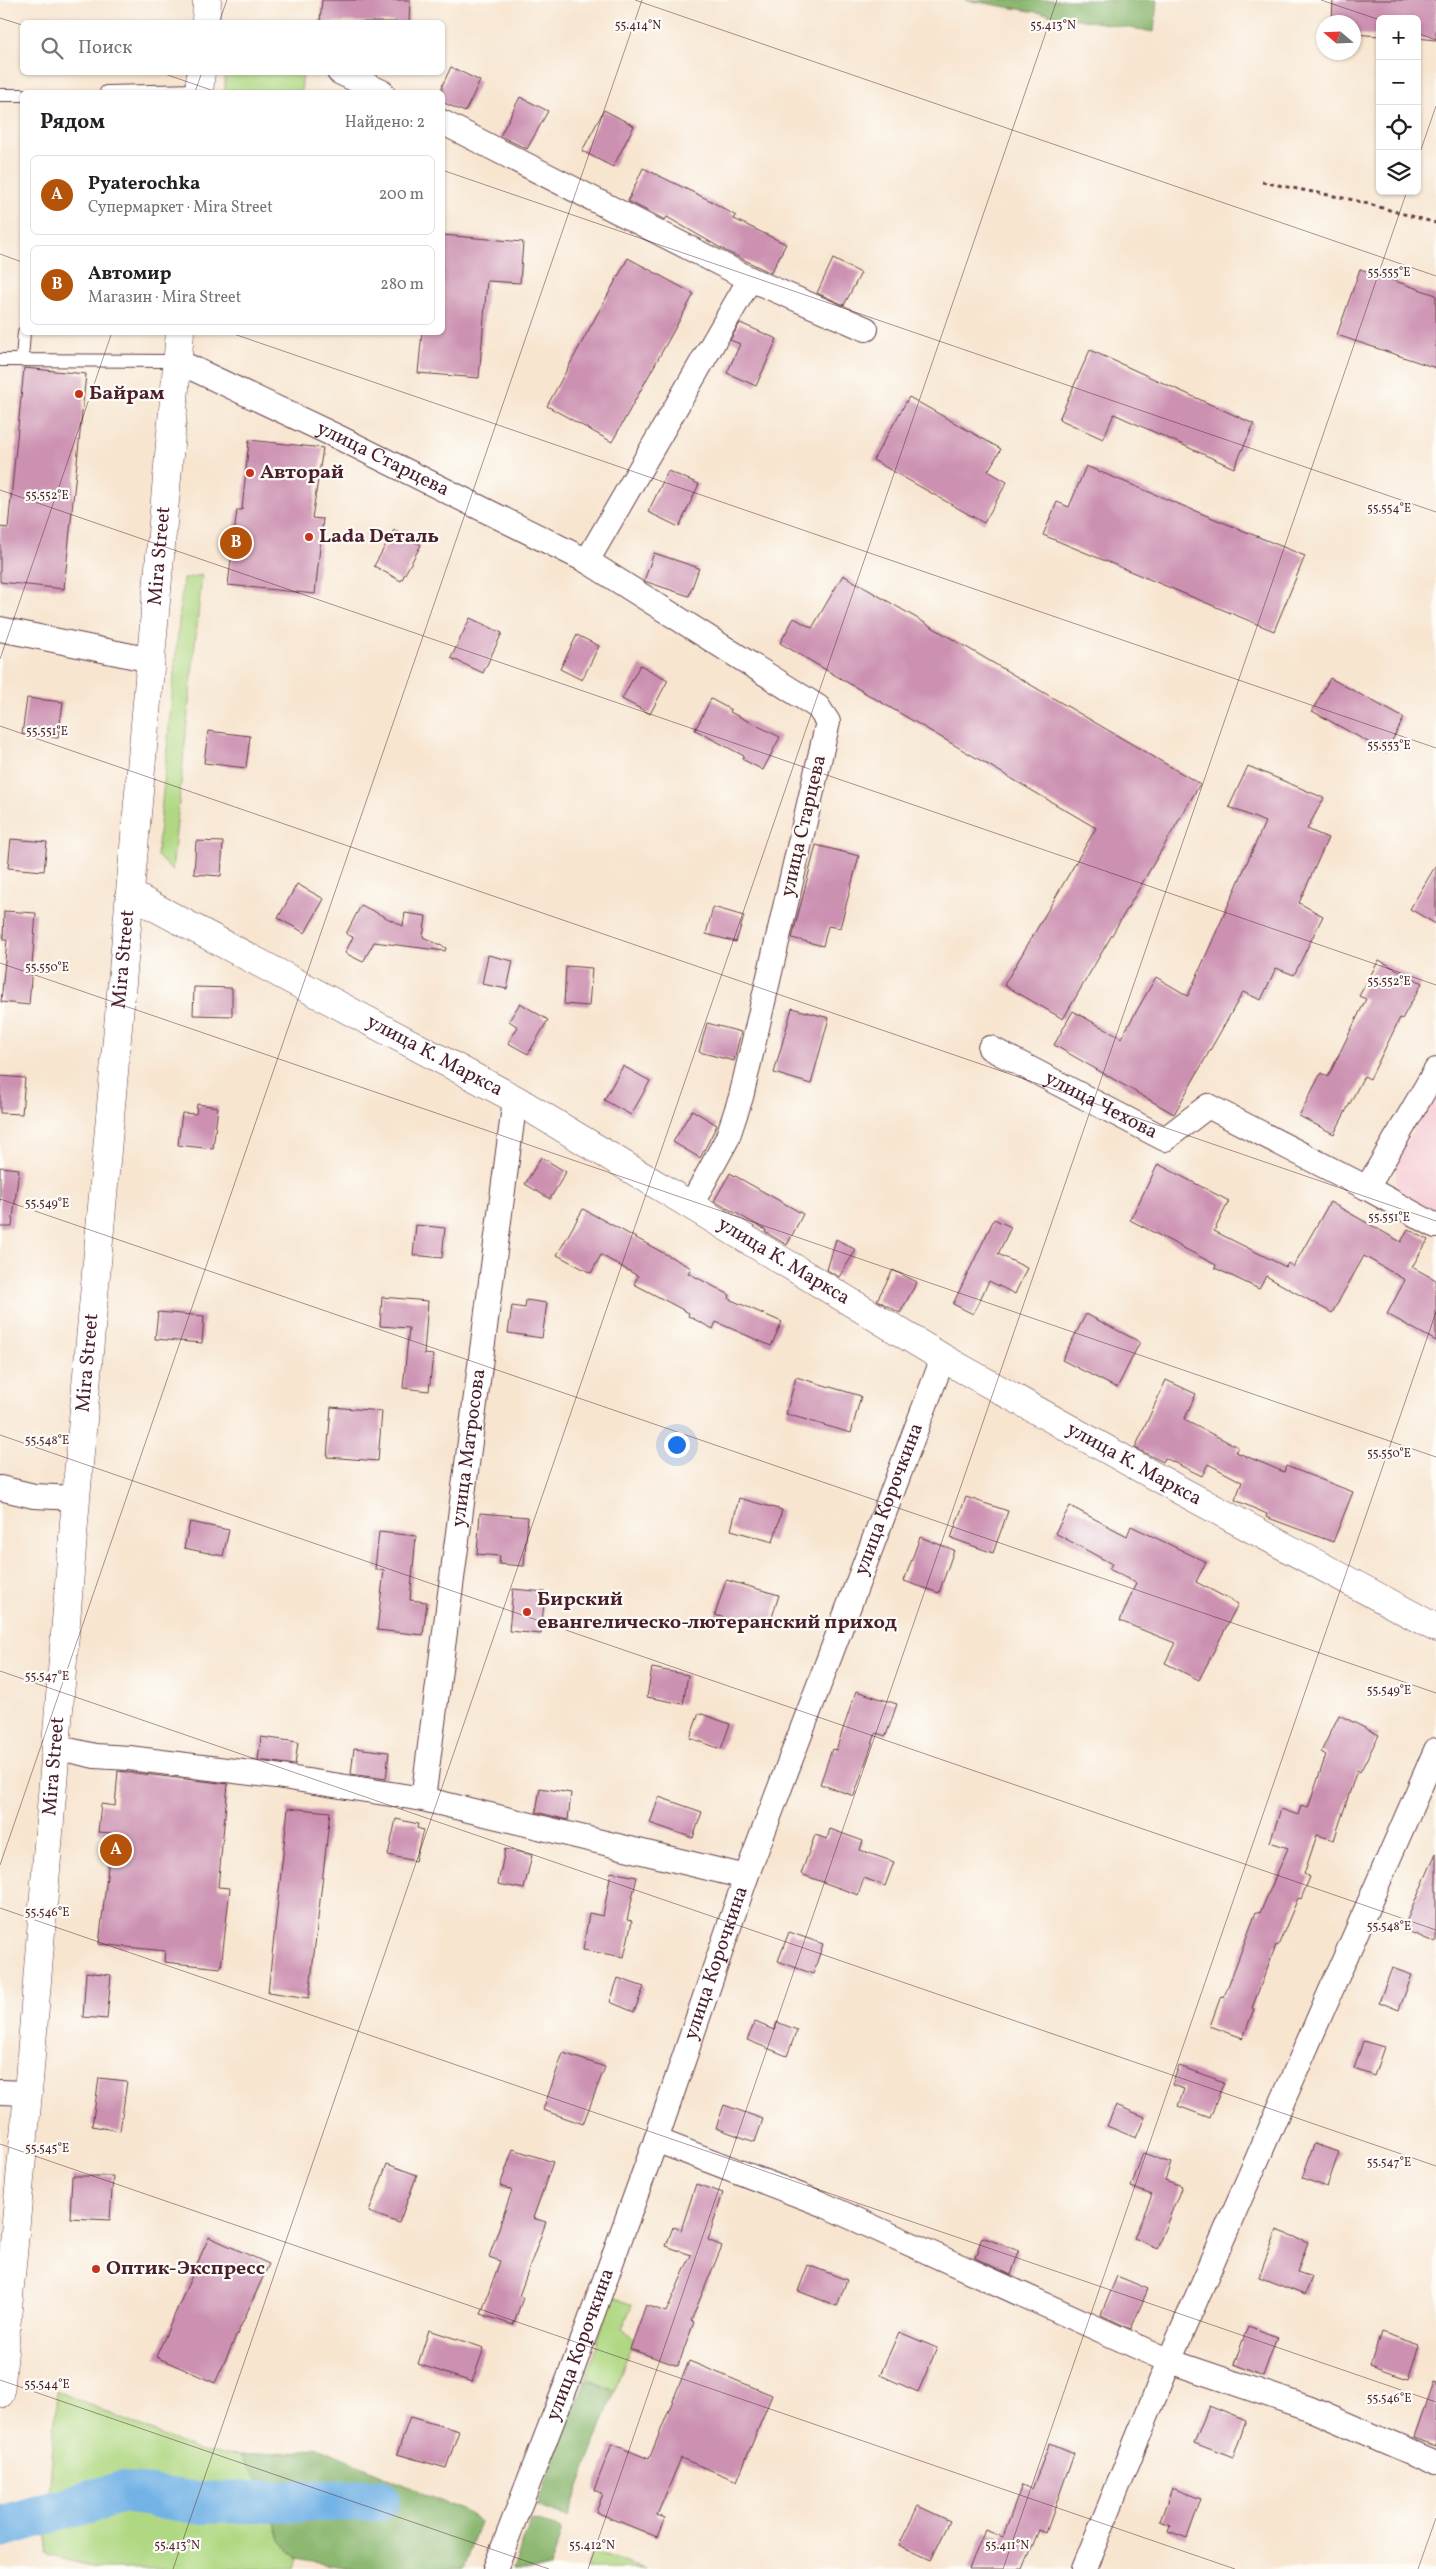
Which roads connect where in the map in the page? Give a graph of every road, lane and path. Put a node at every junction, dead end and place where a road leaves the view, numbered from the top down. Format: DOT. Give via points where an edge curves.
graph roads {
  1 [pos="207,0"];
  2 [pos="206,20"];
  3 [pos="346,75"];
  4 [pos="200,85"];
  5 [pos="133,90"];
  6 [pos="378,90"];
  7 [pos="20,94"];
  8 [pos="0,95"];
  9 [pos="445,124"];
  10 [pos="1262,182"];
  11 [pos="1436,223"];
  12 [pos="750,279"];
  13 [pos="866,329"];
  14 [pos="24,335"];
  15 [pos="180,335"];
  16 [pos="0,360"];
  17 [pos="22,360"];
  18 [pos="177,361"];
  19 [pos="587,561"];
  20 [pos="0,629"];
  21 [pos="151,660"];
  22 [pos="130,894"];
  23 [pos="990,1048"];
  24 [pos="1436,1070"];
  25 [pos="515,1099"];
  26 [pos="1368,1188"];
  27 [pos="691,1205"];
  28 [pos="1436,1226"];
  29 [pos="943,1358"];
  30 [pos="0,1488"];
  31 [pos="76,1498"];
  32 [pos="1436,1628"];
  33 [pos="55,1747"];
  34 [pos="1436,1750"];
  35 [pos="422,1799"];
  36 [pos="746,1877"];
  37 [pos="0,2092"];
  38 [pos="28,2093"];
  39 [pos="656,2140"];
  40 [pos="1169,2361"];
  41 [pos="0,2394"];
  42 [pos="1436,2463"];
  43 [pos="495,2569"];
  44 [pos="1084,2569"];
  1 -- 2 [label="main road"];
  3 -- 6 [label="street"];
  4 -- 5 [label="lane"];
  7 -- 8 [label="lane"];
  9 -- 12 [label="street"];
  10 -- 11 [label="path" via="1354,200"];
  12 -- 13 [label="street"];
  12 -- 19 [label="street"];
  14 -- 17 [label="lane"];
  15 -- 18 [label="main road, Mira Street"];
  16 -- 17 [label="lane"];
  17 -- 18 [label="lane"];
  18 -- 19 [label="street, улица Старцева"];
  18 -- 21 [label="main road, Mira Street"];
  19 -- 27 [label="street, улица Старцева" via="818,707 828,722 741,1097 727,1139"];
  20 -- 21 [label="street"];
  21 -- 22 [label="main road, Mira Street"];
  22 -- 25 [label="main road, улица К. Маркса"];
  22 -- 31 [label="main road, Mira Street"];
  23 -- 26 [label="street, улица Чехова" via="1165,1139 1208,1106"];
  24 -- 26 [label="street"];
  25 -- 27 [label="main road, улица К. Маркса"];
  25 -- 35 [label="street, улица Матросова"];
  26 -- 28 [label="street, улица Чехова"];
  27 -- 29 [label="main road, улица К. Маркса"];
  29 -- 32 [label="main road, улица К. Маркса"];
  29 -- 36 [label="street, улица Корочкина"];
  30 -- 31 [label="street" via="34,1496"];
  31 -- 33 [label="main road, Mira Street"];
  33 -- 35 [label="street" via="95,1756 276,1776"];
  33 -- 38 [label="main road, Mira Street"];
  34 -- 40 [label="street"];
  35 -- 36 [label="street"];
  36 -- 39 [label="street, улица Корочкина"];
  37 -- 38 [label="street"];
  38 -- 41 [label="main road, Mira Street"];
  39 -- 40 [label="street" via="822,2204"];
  39 -- 43 [label="street, улица Корочкина"];
  40 -- 42 [label="street" via="1308,2408"];
  40 -- 44 [label="street"];
}
